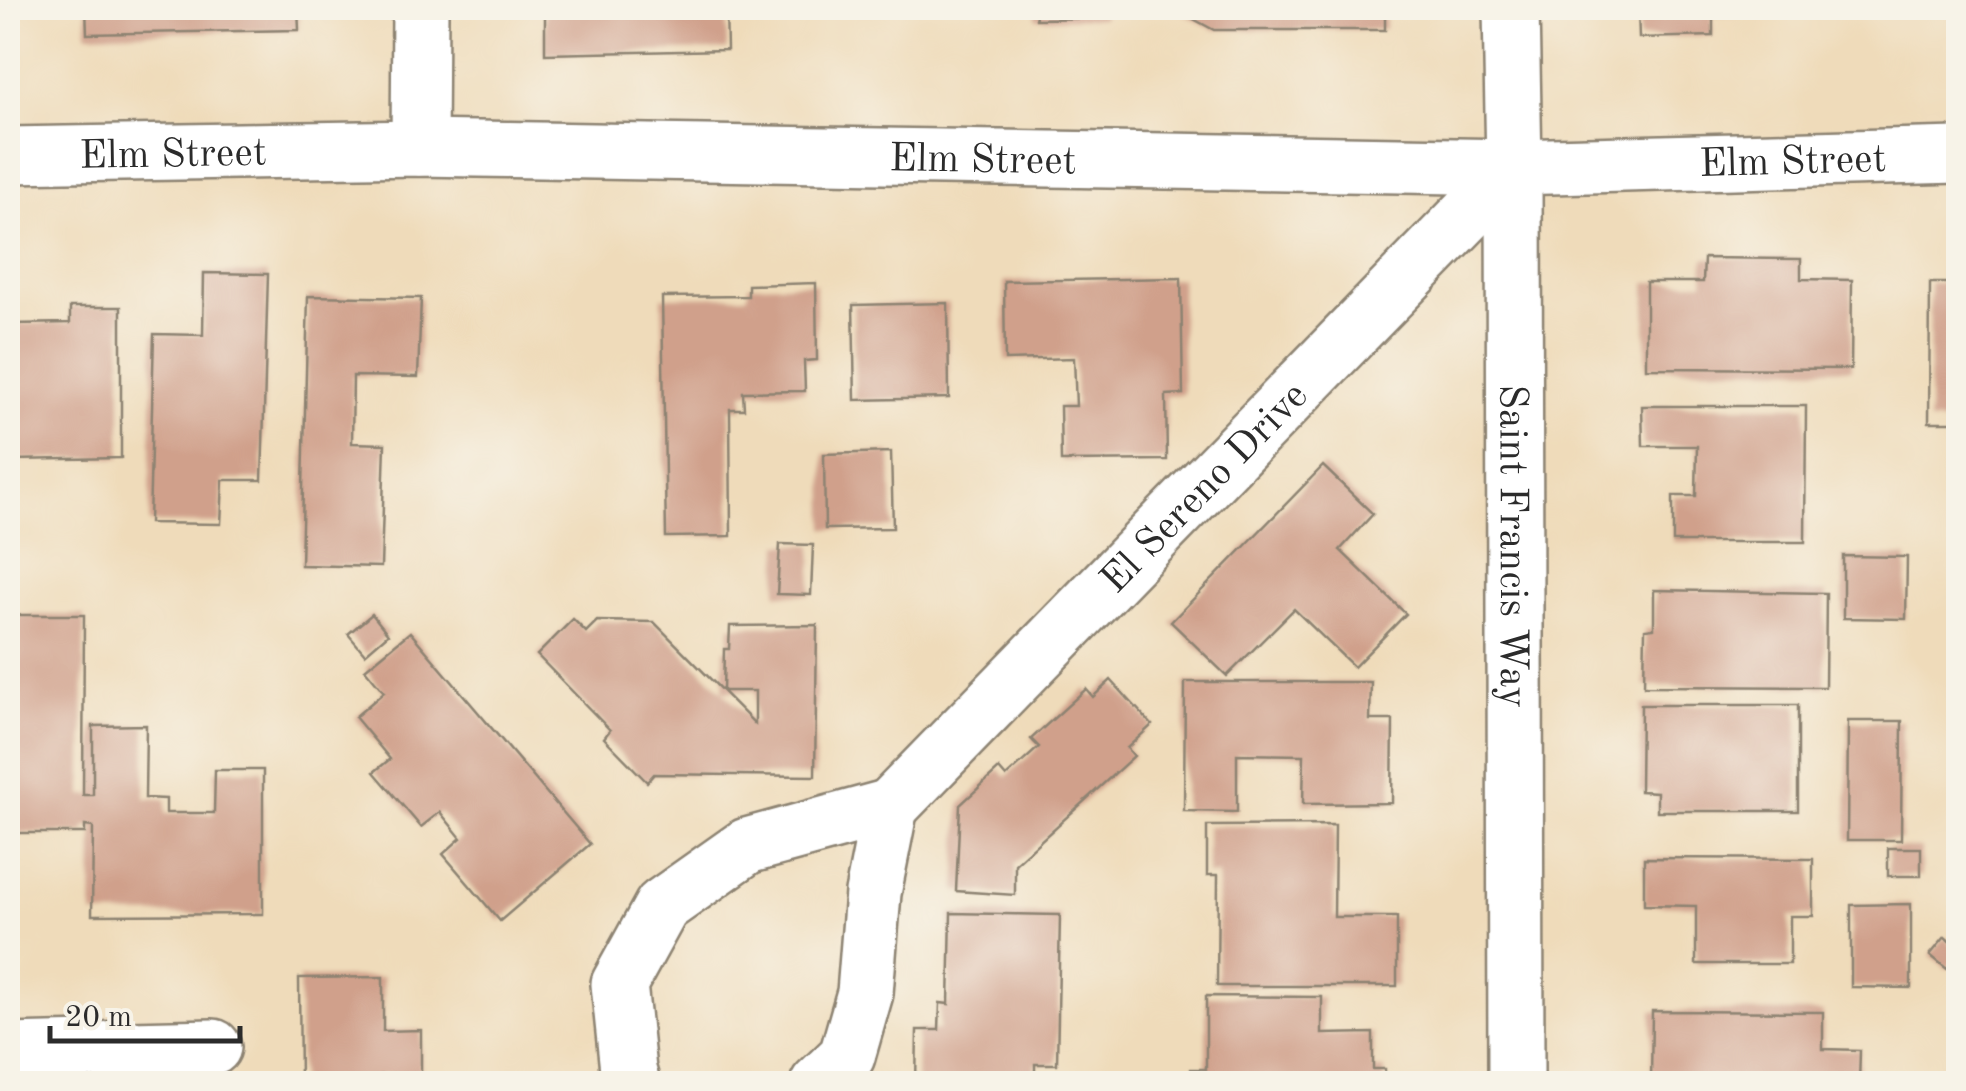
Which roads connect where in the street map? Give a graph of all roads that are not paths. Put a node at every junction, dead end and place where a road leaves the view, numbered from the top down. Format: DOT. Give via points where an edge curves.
graph roads {
  1 [pos="420,8"];
  2 [pos="1511,8"];
  3 [pos="420,148"];
  4 [pos="1958,154"];
  5 [pos="8,155"];
  6 [pos="1514,167"];
  7 [pos="890,807"];
  8 [pos="213,1048"];
  9 [pos="8,1052"];
  10 [pos="640,1079"];
  11 [pos="818,1084"];
  12 [pos="1516,1084"];
  1 -- 3 [label="street"];
  2 -- 6 [label="street, Saint Francis Way"];
  3 -- 5 [label="street, Elm Street"];
  3 -- 6 [label="street, Elm Street"];
  4 -- 6 [label="street, Elm Street"];
  6 -- 7 [label="street, El Sereno Drive"];
  6 -- 12 [label="street, Saint Francis Way"];
  7 -- 10 [label="street" via="747,846 662,906 618,984"];
  7 -- 11 [label="street" via="873,894 866,993 847,1056"];
  8 -- 9 [label="street"];
}
